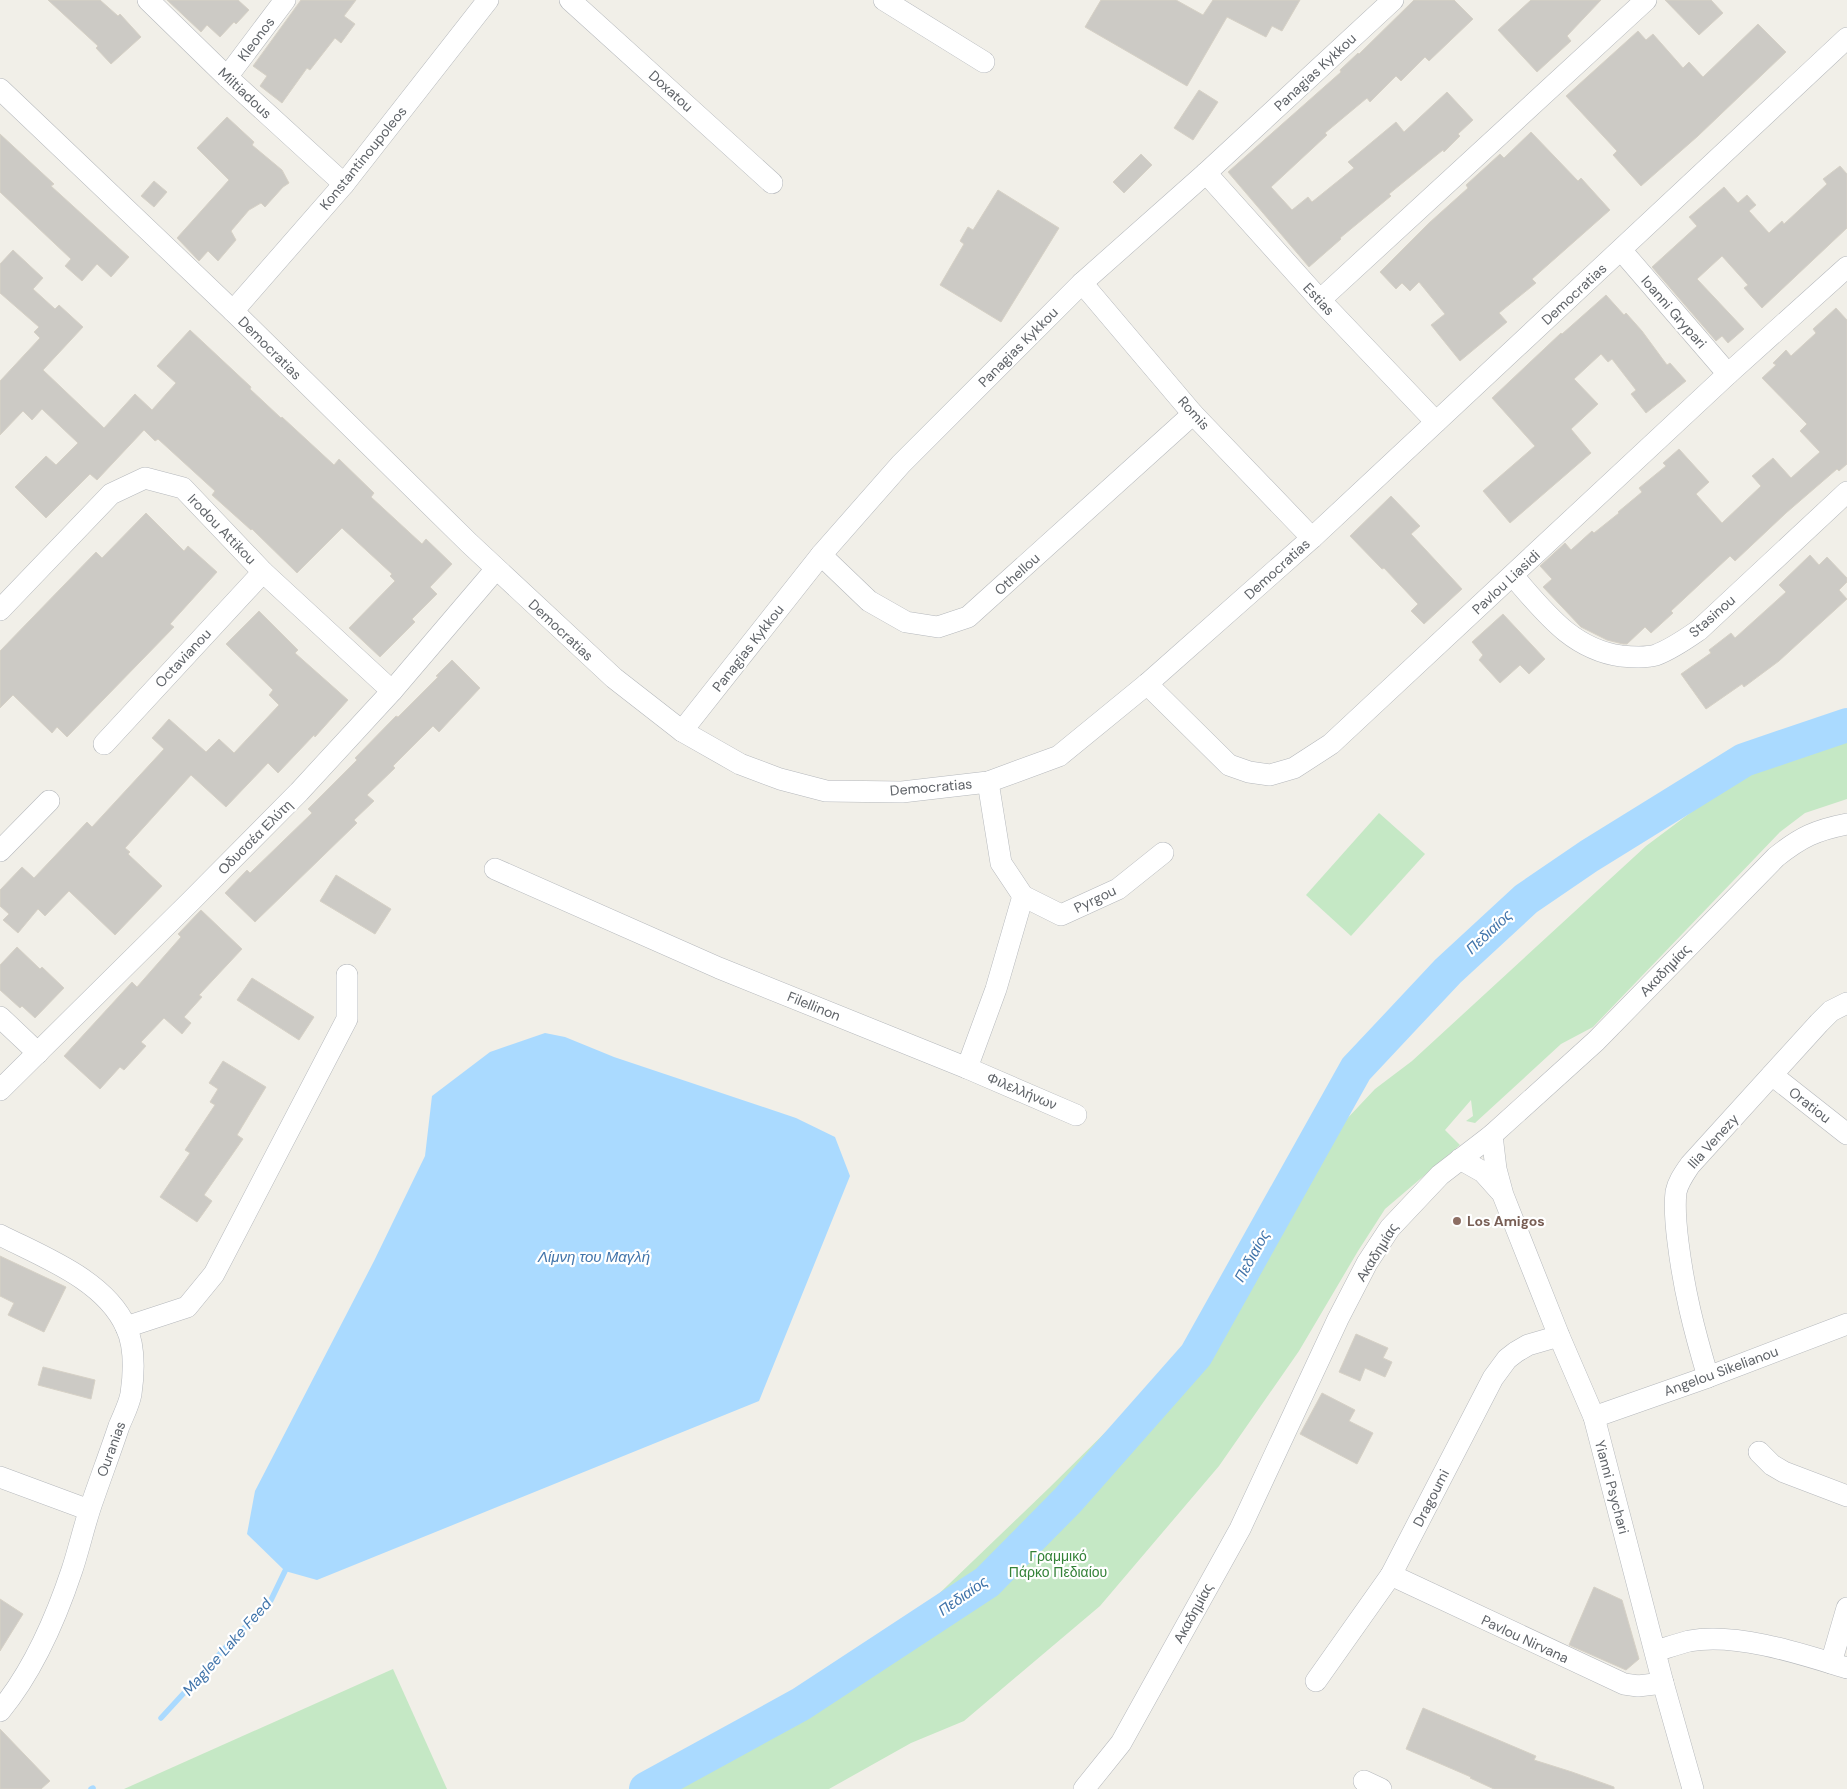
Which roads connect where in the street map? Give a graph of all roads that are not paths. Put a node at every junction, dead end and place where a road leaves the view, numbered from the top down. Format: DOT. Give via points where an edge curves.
graph roads {
  1 [pos="148,0"];
  2 [pos="285,0"];
  3 [pos="488,0"];
  4 [pos="570,0"];
  5 [pos="884,0"];
  6 [pos="1393,0"];
  7 [pos="1646,0"];
  8 [pos="1847,38"];
  9 [pos="984,62"];
  10 [pos="227,77"];
  11 [pos="0,89"];
  12 [pos="1206,174"];
  13 [pos="772,183"];
  14 [pos="344,184"];
  15 [pos="1620,250"];
  16 [pos="1847,267"];
  17 [pos="1082,283"];
  18 [pos="1320,300"];
  19 [pos="233,311"];
  20 [pos="1728,374"];
  21 [pos="1193,414"];
  22 [pos="1436,422"];
  23 [pos="1847,492"];
  24 [pos="1312,538"];
  25 [pos="821,555"];
  26 [pos="496,570"];
  27 [pos="263,572"];
  28 [pos="1513,576"];
  29 [pos="0,610"];
  30 [pos="1148,684"];
  31 [pos="392,691"];
  32 [pos="682,731"];
  33 [pos="104,744"];
  34 [pos="988,782"];
  35 [pos="49,801"];
  36 [pos="1847,824"];
  37 [pos="0,850"];
  38 [pos="1163,853"];
  39 [pos="495,869"];
  40 [pos="1023,896"];
  41 [pos="347,975"];
  42 [pos="1847,1003"];
  43 [pos="0,1017"];
  44 [pos="38,1053"];
  45 [pos="967,1068"];
  46 [pos="1772,1075"];
  47 [pos="0,1090"];
  48 [pos="1076,1115"];
  49 [pos="1492,1134"];
  50 [pos="1847,1134"];
  51 [pos="1460,1159"];
  52 [pos="1503,1195"];
  53 [pos="0,1235"];
  54 [pos="1847,1324"];
  55 [pos="126,1327"];
  56 [pos="1559,1336"];
  57 [pos="1708,1377"];
  58 [pos="1594,1417"];
  59 [pos="1759,1452"];
  60 [pos="0,1477"];
  61 [pos="1847,1496"];
  62 [pos="89,1510"];
  63 [pos="1391,1575"];
  64 [pos="1847,1608"];
  65 [pos="1656,1651"];
  66 [pos="1839,1666"];
  67 [pos="1316,1681"];
  68 [pos="1663,1683"];
  69 [pos="0,1710"];
  70 [pos="1084,1789"];
  71 [pos="1693,1789"];
  1 -- 10 [label="street, Miltiadous"];
  2 -- 10 [label="street, Kleonos"];
  3 -- 14 [label="street, Konstantinoupoleos"];
  4 -- 13 [label="street, Doxatou"];
  5 -- 9 [label="street"];
  6 -- 12 [label="street, Panagias Kykkou"];
  7 -- 18 [label="street"];
  8 -- 15 [label="street, Democratias"];
  10 -- 14 [label="street, Miltiadous"];
  11 -- 19 [label="street, Democratias"];
  12 -- 17 [label="street, Panagias Kykkou"];
  12 -- 18 [label="street, Estias"];
  14 -- 19 [label="street, Konstantinoupoleos"];
  15 -- 20 [label="street, Ioanni Grypari"];
  15 -- 22 [label="street, Democratias"];
  16 -- 20 [label="street, Pavlou Liasidi"];
  17 -- 21 [label="street, Romis"];
  17 -- 25 [label="street, Panagias Kykkou" via="901,464"];
  18 -- 22 [label="street, Estias"];
  19 -- 26 [label="street, Democratias"];
  20 -- 28 [label="street, Pavlou Liasidi"];
  21 -- 24 [label="street, Romis"];
  21 -- 25 [label="street, Othellou" via="968,617 938,626 906,622 869,601"];
  22 -- 24 [label="street, Democratias"];
  23 -- 28 [label="street, Stasinou" via="1700,630 1654,655 1605,654 1580,642 1559,627"];
  24 -- 30 [label="street, Democratias"];
  25 -- 32 [label="street, Panagias Kykkou"];
  26 -- 31 [label="street, Οδυσσέα Ελύτη"];
  26 -- 32 [label="street, Democratias" via="614,678"];
  27 -- 29 [label="street, Irodou Attikou" via="183,488 145,478 111,494"];
  27 -- 31 [label="street, Irodou Attikou"];
  27 -- 33 [label="street, Octavianou"];
  28 -- 30 [label="street, Pavlou Liasidi" via="1331,744 1294,768 1270,775 1229,765"];
  30 -- 34 [label="street, Democratias" via="1060,756"];
  31 -- 44 [label="street, Οδυσσέα Ελύτη" via="299,792"];
  32 -- 34 [label="street, Democratias" via="740,764 826,791 902,792"];
  34 -- 40 [label="street, Pyrgou" via="1001,864"];
  35 -- 37 [label="street"];
  36 -- 49 [label="street, Ακαδημίας" via="1814,832 1794,842 1776,857 1596,1041"];
  38 -- 40 [label="street, Pyrgou" via="1118,889 1062,915"];
  39 -- 45 [label="street, Filellinon" via="719,968"];
  40 -- 45 [label="street" via="996,989"];
  41 -- 55 [label="street" via="347,1019 214,1274 187,1307"];
  42 -- 46 [label="street, Ilia Venezy" via="1831,1011"];
  43 -- 44 [label="street"];
  44 -- 47 [label="street, Οδυσσέα Ελύτη"];
  45 -- 48 [label="street, Φιλελλήνων"];
  46 -- 50 [label="street, Oratiou"];
  46 -- 57 [label="street, Ilia Venezy" via="1690,1165 1676,1190 1683,1282"];
  49 -- 51 [label="street, Ακαδημίας"];
  49 -- 52 [label="street, Yianni Psychari"];
  51 -- 52 [label="street, Yianni Psychari" via="1483,1172"];
  51 -- 70 [label="street, Ακαδημίας" via="1440,1175 1390,1228 1367,1263 1240,1529 1121,1743"];
  52 -- 56 [label="street, Yianni Psychari"];
  53 -- 55 [label="street, Ouranias" via="87,1281 113,1306"];
  54 -- 57 [label="street, Angelou Sikelianou"];
  55 -- 62 [label="street, Ouranias" via="132,1349 130,1395"];
  56 -- 58 [label="street, Yianni Psychari"];
  56 -- 63 [label="street, Dragoumi" via="1528,1345 1507,1359"];
  57 -- 58 [label="street, Angelou Sikelianou"];
  58 -- 65 [label="street, Yianni Psychari"];
  59 -- 61 [label="street" via="1784,1472"];
  60 -- 62 [label="street"];
  62 -- 69 [label="street, Ouranias" via="50,1630 12,1696"];
  63 -- 67 [label="street, Dragoumi"];
  63 -- 68 [label="street, Pavlou Nirvana" via="1624,1684"];
  64 -- 66 [label="street"];
  65 -- 66 [label="street" via="1689,1641 1735,1641 1769,1646"];
  65 -- 68 [label="street, Yianni Psychari"];
  68 -- 71 [label="street, Yianni Psychari"];
}
